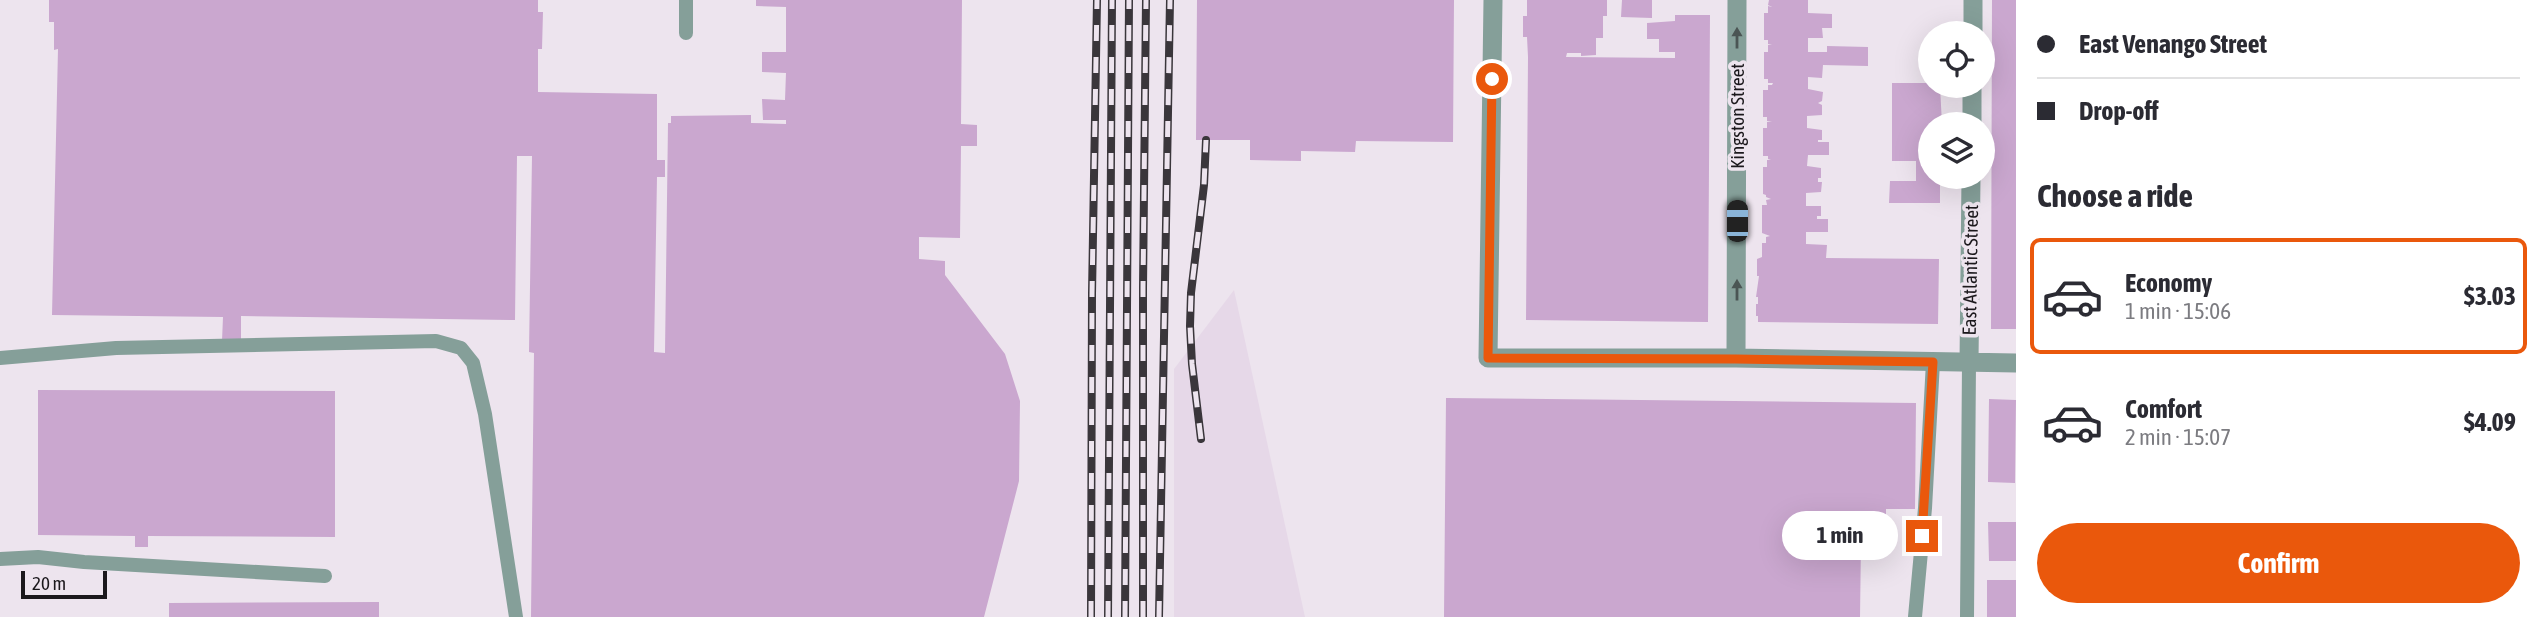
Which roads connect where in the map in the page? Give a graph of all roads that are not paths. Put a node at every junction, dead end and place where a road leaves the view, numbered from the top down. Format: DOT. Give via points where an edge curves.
graph roads {
  1 [pos="686,0"];
  2 [pos="1493,0"];
  3 [pos="1737,0"];
  4 [pos="1973,0"];
  5 [pos="1973,21"];
  6 [pos="687,33"];
  7 [pos="1971,189"];
  8 [pos="0,358"];
  9 [pos="1736,359"];
  10 [pos="1933,362"];
  11 [pos="1969,363"];
  12 [pos="2016,363"];
  13 [pos="0,559"];
  14 [pos="325,576"];
  15 [pos="516,617"];
  16 [pos="1915,617"];
  17 [pos="1967,617"];
  1 -- 6 [label="lane"];
  2 -- 9 [label="street" via="1488,358"];
  9 -- 3 [label="street, Kingston Street, one-way"];
  4 -- 5 [label="street"];
  7 -- 11 [label="street, East Atlantic Street"];
  8 -- 15 [label="lane" via="130,347 436,341 461,348 473,363 485,414"];
  9 -- 10 [label="street"];
  10 -- 11 [label="street"];
  10 -- 16 [label="lane"];
  11 -- 12 [label="street"];
  11 -- 17 [label="lane"];
  13 -- 14 [label="lane" via="38,557"];
}
